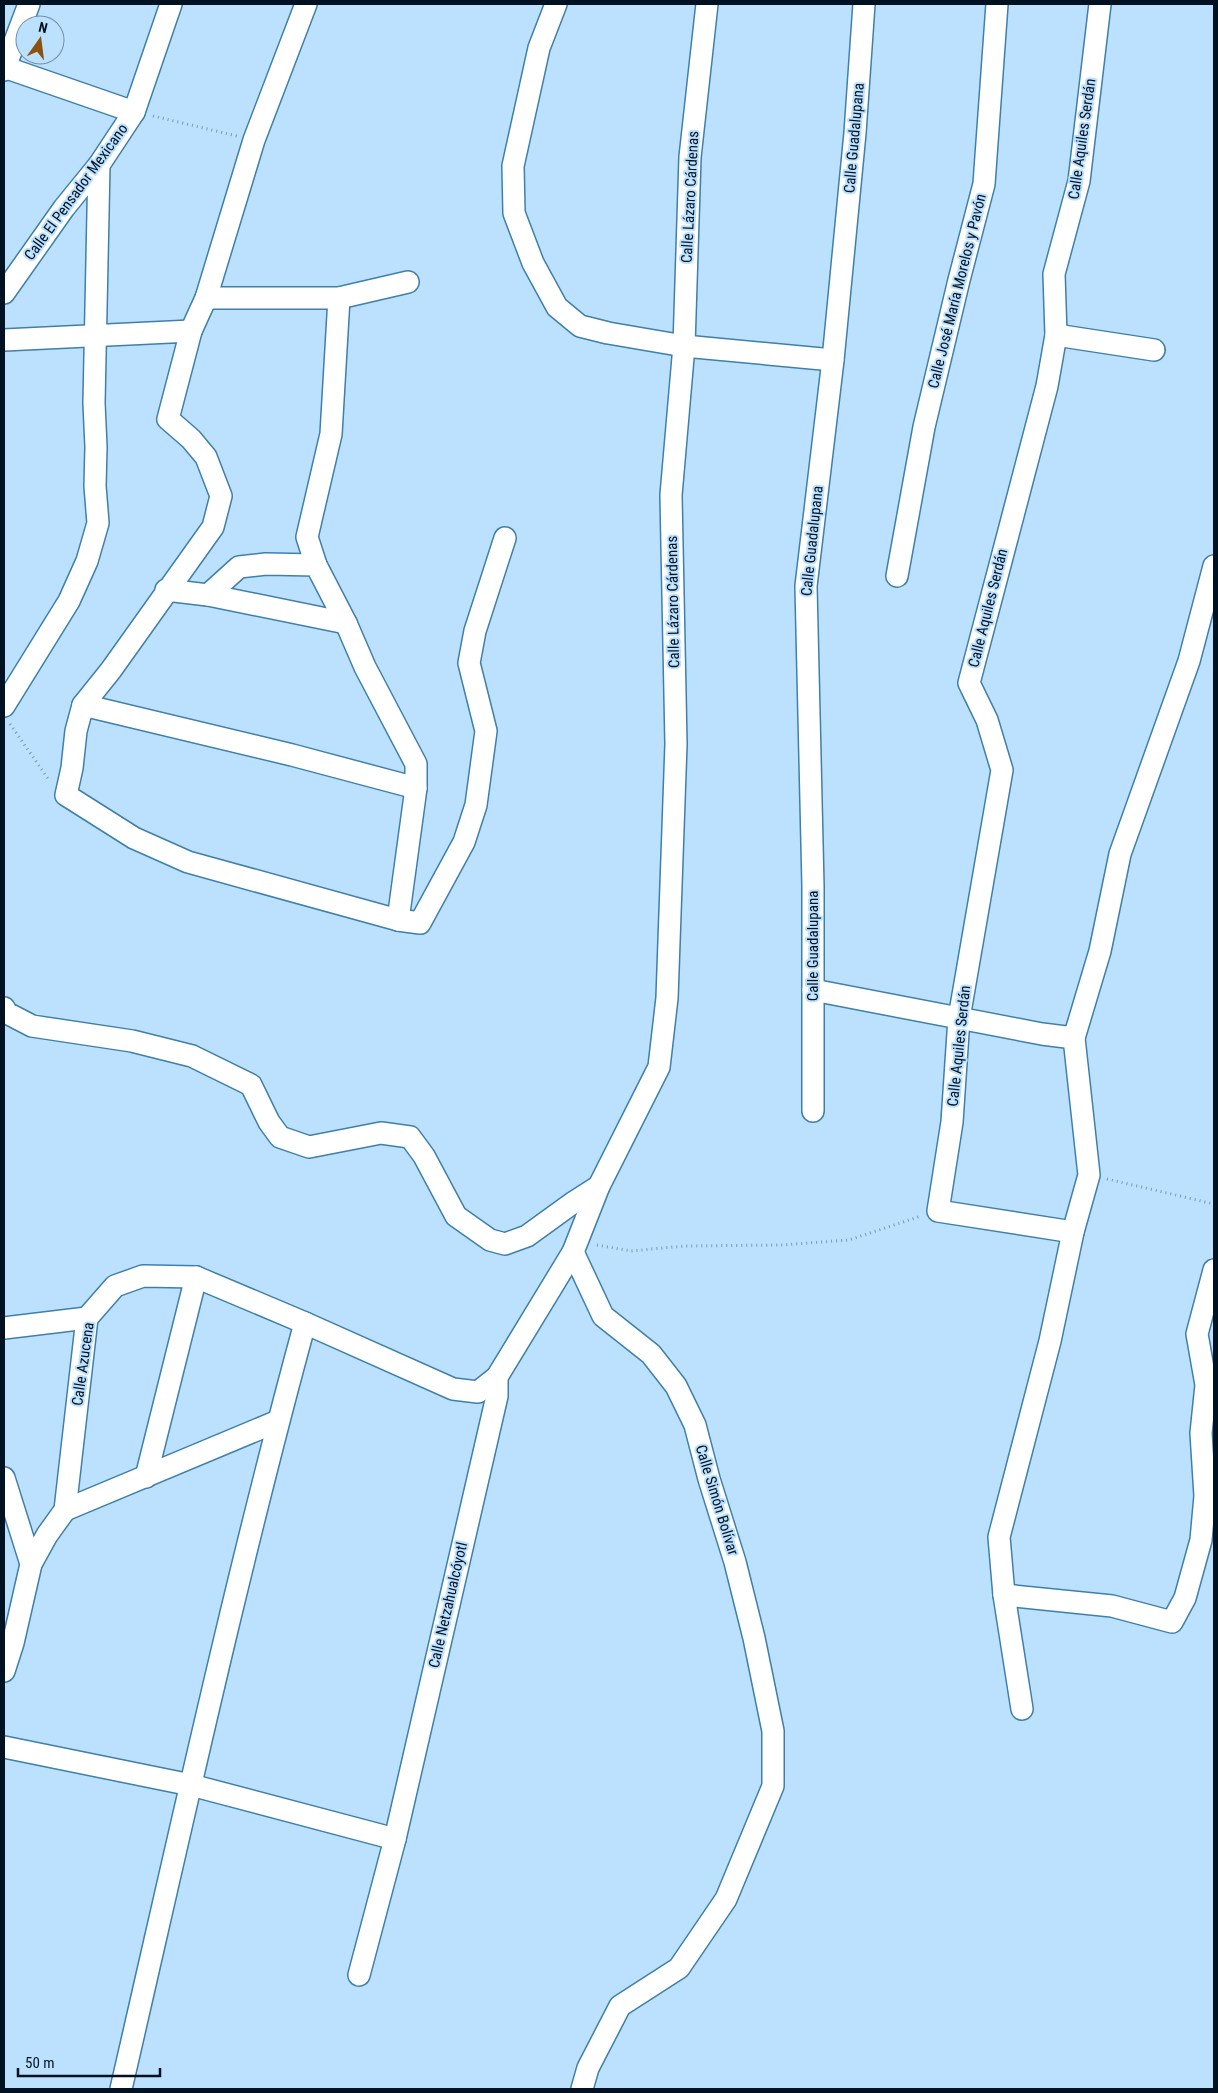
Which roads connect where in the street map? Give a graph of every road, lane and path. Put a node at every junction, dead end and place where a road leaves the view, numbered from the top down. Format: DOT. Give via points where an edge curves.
graph roads {
  1 [pos="29,4"];
  2 [pos="171,4"];
  3 [pos="306,4"];
  4 [pos="556,4"];
  5 [pos="707,4"];
  6 [pos="864,4"];
  7 [pos="997,4"];
  8 [pos="1100,4"];
  9 [pos="4,68"];
  10 [pos="134,112"];
  11 [pos="254,140"];
  12 [pos="99,165"];
  13 [pos="408,282"];
  14 [pos="4,292"];
  15 [pos="206,298"];
  16 [pos="339,298"];
  17 [pos="190,330"];
  18 [pos="96,334"];
  19 [pos="1056,335"];
  20 [pos="4,340"];
  21 [pos="684,346"];
  22 [pos="1154,350"];
  23 [pos="833,360"];
  24 [pos="505,538"];
  25 [pos="316,566"];
  26 [pos="1214,566"];
  27 [pos="897,576"];
  28 [pos="166,590"];
  29 [pos="208,595"];
  30 [pos="346,623"];
  31 [pos="83,705"];
  32 [pos="7,715"];
  33 [pos="416,788"];
  34 [pos="66,795"];
  35 [pos="398,920"];
  36 [pos="814,990"];
  37 [pos="4,1008"];
  38 [pos="959,1018"];
  39 [pos="1074,1038"];
  40 [pos="813,1111"];
  41 [pos="1089,1175"];
  42 [pos="599,1186"];
  43 [pos="1214,1204"];
  44 [pos="938,1211"];
  45 [pos="1073,1232"];
  46 [pos="575,1247"];
  47 [pos="1214,1270"];
  48 [pos="196,1277"];
  49 [pos="87,1318"];
  50 [pos="305,1323"];
  51 [pos="4,1328"];
  52 [pos="497,1377"];
  53 [pos="278,1421"];
  54 [pos="146,1477"];
  55 [pos="4,1478"];
  56 [pos="65,1510"];
  57 [pos="31,1564"];
  58 [pos="1004,1596"];
  59 [pos="8,1635"];
  60 [pos="4,1671"];
  61 [pos="1022,1709"];
  62 [pos="4,1747"];
  63 [pos="190,1785"];
  64 [pos="395,1839"];
  65 [pos="359,1975"];
  66 [pos="121,2089"];
  67 [pos="582,2089"];
  1 -- 9 [label="street"];
  2 -- 10 [label="street, Calle El Pensador Mexicano"];
  3 -- 11 [label="street"];
  4 -- 21 [label="street" via="539,48 513,166 514,213 530,255 557,307 580,326"];
  5 -- 21 [label="street, Calle Lázaro Cárdenas" via="690,157"];
  6 -- 23 [label="street, Calle Guadalupana"];
  7 -- 27 [label="street, Calle José María Morelos y Pavón" via="984,184 924,427"];
  8 -- 19 [label="street, Calle Aquiles Serdán" via="1079,181 1054,274"];
  9 -- 10 [label="street"];
  10 -- 11 [label="path"];
  10 -- 12 [label="street, Calle El Pensador Mexicano"];
  11 -- 15 [label="street"];
  12 -- 14 [label="street, Calle El Pensador Mexicano"];
  12 -- 18 [label="street"];
  13 -- 16 [label="street"];
  15 -- 16 [label="street"];
  15 -- 17 [label="street"];
  16 -- 25 [label="street" via="331,434 307,537"];
  17 -- 18 [label="street"];
  17 -- 28 [label="street" via="168,419 206,457 221,496 213,527"];
  18 -- 20 [label="street"];
  18 -- 32 [label="street" via="94,403 98,523 87,561 69,601"];
  19 -- 22 [label="street"];
  19 -- 38 [label="street, Calle Aquiles Serdán" via="1047,386 969,683 987,720 1002,770"];
  21 -- 23 [label="street"];
  21 -- 42 [label="street, Calle Lázaro Cárdenas" via="671,495 676,744 667,998 659,1067"];
  23 -- 36 [label="street, Calle Guadalupana" via="806,586"];
  24 -- 35 [label="street" via="475,630 469,663 486,731 476,805 464,842 420,923"];
  25 -- 29 [label="street" via="266,564 239,567"];
  25 -- 30 [label="street"];
  26 -- 39 [label="street" via="1189,661 1120,854 1100,951"];
  28 -- 29 [label="street"];
  28 -- 31 [label="street"];
  29 -- 30 [label="street"];
  30 -- 33 [label="street" via="365,668 416,764"];
  31 -- 33 [label="street"];
  31 -- 34 [label="street"];
  32 -- 34 [label="path" via="51,784"];
  33 -- 35 [label="street"];
  34 -- 35 [label="street" via="134,838 188,862"];
  36 -- 38 [label="street"];
  36 -- 40 [label="street, Calle Guadalupana"];
  37 -- 42 [label="street" via="7,1013 32,1026 132,1041 192,1056 250,1084 280,1137 309,1147 381,1133 410,1136 456,1216 490,1240 505,1244 527,1236"];
  38 -- 39 [label="street"];
  38 -- 44 [label="street, Calle Aquiles Serdán" via="952,1122"];
  39 -- 41 [label="street"];
  41 -- 43 [label="path"];
  41 -- 45 [label="street"];
  42 -- 46 [label="street, Calle Lázaro Cárdenas"];
  44 -- 45 [label="street"];
  44 -- 46 [label="path" via="848,1240 630,1251"];
  45 -- 58 [label="street" via="1050,1341 998,1537"];
  46 -- 52 [label="street, Calle Netzahualcóyotl"];
  46 -- 67 [label="street, Calle Simón Bolívar" via="603,1316 651,1354 676,1386 695,1425 735,1562 773,1731 773,1786 726,1899 679,1968 620,2006 588,2068"];
  47 -- 58 [label="street" via="1197,1334 1206,1384 1201,1433 1205,1496 1201,1540 1185,1598 1172,1622 1112,1606"];
  48 -- 49 [label="street, Calle Azucena" via="143,1276 115,1286"];
  48 -- 50 [label="street, Calle Azucena"];
  48 -- 54 [label="street"];
  49 -- 51 [label="street"];
  49 -- 56 [label="street, Calle Azucena"];
  50 -- 52 [label="street, Calle Azucena" via="453,1389 478,1392"];
  50 -- 53 [label="street"];
  52 -- 64 [label="street, Calle Netzahualcóyotl" via="497,1396"];
  53 -- 54 [label="street"];
  53 -- 63 [label="street"];
  54 -- 56 [label="street"];
  55 -- 57 [label="street"];
  56 -- 57 [label="street, Calle Azucena"];
  57 -- 59 [label="street, Calle Azucena"];
  58 -- 61 [label="street"];
  59 -- 60 [label="street, Calle Azucena"];
  62 -- 63 [label="street"];
  63 -- 64 [label="street"];
  63 -- 66 [label="street"];
  64 -- 65 [label="street, Calle Netzahualcóyotl"];
}
